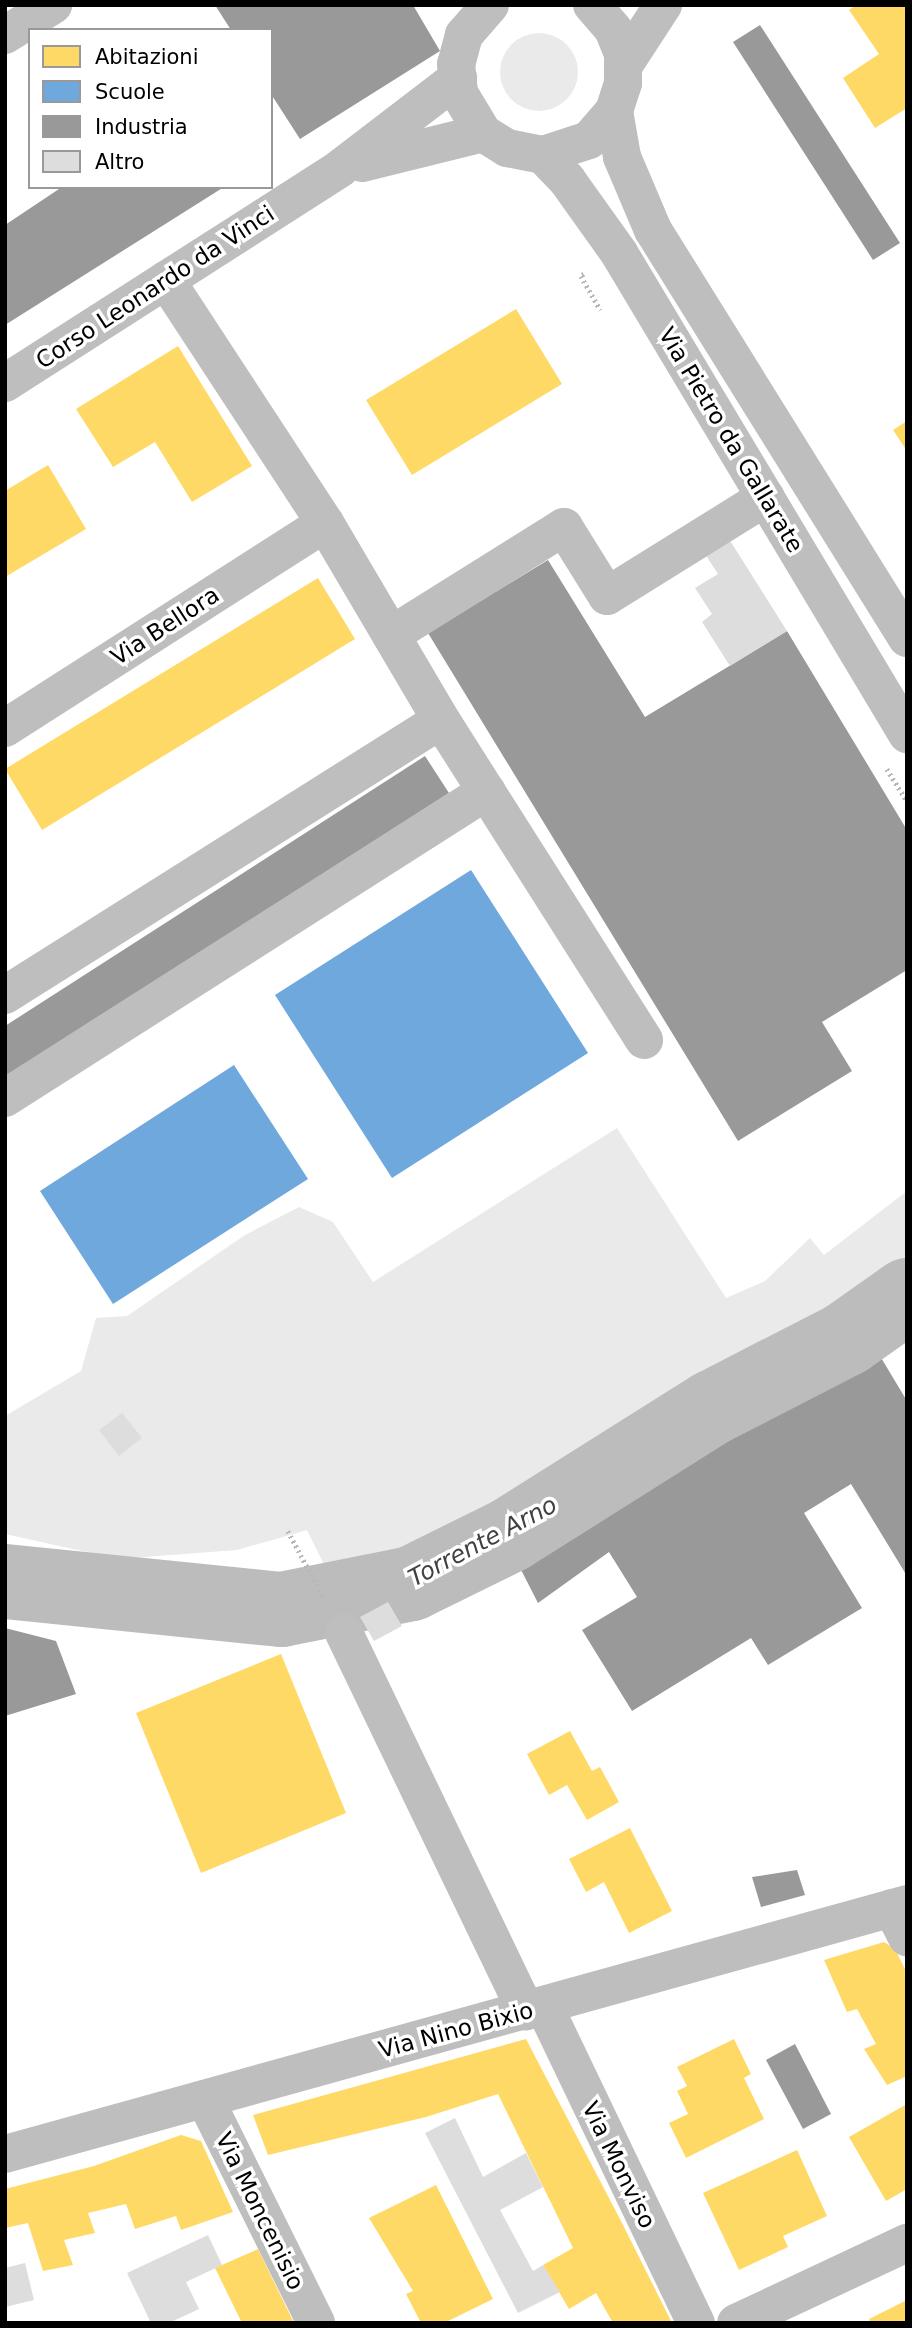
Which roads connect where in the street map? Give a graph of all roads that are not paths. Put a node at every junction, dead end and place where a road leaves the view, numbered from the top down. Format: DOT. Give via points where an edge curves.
graph roads {
  1 [pos="53,5"];
  2 [pos="490,5"];
  3 [pos="592,5"];
  4 [pos="663,5"];
  5 [pos="455,20"];
  6 [pos="5,34"];
  7 [pos="624,65"];
  8 [pos="458,78"];
  9 [pos="614,111"];
  10 [pos="483,133"];
  11 [pos="543,155"];
  12 [pos="339,169"];
  13 [pos="166,279"];
  14 [pos="5,383"];
  15 [pos="766,498"];
  16 [pos="325,523"];
  17 [pos="391,635"];
  18 [pos="907,638"];
  19 [pos="441,720"];
  20 [pos="5,728"];
  21 [pos="907,734"];
  22 [pos="482,783"];
  23 [pos="5,995"];
  24 [pos="644,1040"];
  25 [pos="5,1098"];
  26 [pos="344,1633"];
  27 [pos="902,1917"];
  28 [pos="535,2009"];
  29 [pos="205,2099"];
  30 [pos="5,2154"];
  31 [pos="907,2244"];
  32 [pos="316,2323"];
  33 [pos="696,2323"];
  34 [pos="736,2323"];
  1 -- 6 [label="street"];
  2 -- 5 [label="street"];
  3 -- 7 [label="street" via="613,29"];
  4 -- 7 [label="street"];
  5 -- 8 [label="street"];
  7 -- 9 [label="street"];
  8 -- 10 [label="street" via="466,110"];
  8 -- 12 [label="street, Corso Leonardo da Vinci"];
  9 -- 11 [label="street" via="589,140"];
  9 -- 18 [label="street, Via Pietro da Gallarate" via="622,157 653,230"];
  10 -- 11 [label="street" via="507,148"];
  10 -- 12 [label="street, Corso Leonardo da Vinci"];
  11 -- 15 [label="street, Via Pietro da Gallarate" via="567,180 619,253"];
  12 -- 13 [label="street, Corso Leonardo da Vinci"];
  13 -- 14 [label="street, Corso Leonardo da Vinci"];
  13 -- 16 [label="street"];
  15 -- 17 [label="street" via="607,596 564,527"];
  15 -- 21 [label="street, Via Pietro da Gallarate"];
  16 -- 17 [label="street"];
  16 -- 20 [label="street, Via Bellora"];
  17 -- 19 [label="street"];
  19 -- 22 [label="street"];
  19 -- 23 [label="street"];
  22 -- 24 [label="street"];
  22 -- 25 [label="street"];
  26 -- 28 [label="street, Via Monviso"];
  27 -- 28 [label="street, Via Nino Bixio"];
  28 -- 29 [label="street, Via Nino Bixio"];
  28 -- 33 [label="street, Via Monviso"];
  29 -- 30 [label="street, Via Nino Bixio"];
  29 -- 32 [label="street, Via Moncenisio"];
  31 -- 34 [label="street"];
}
